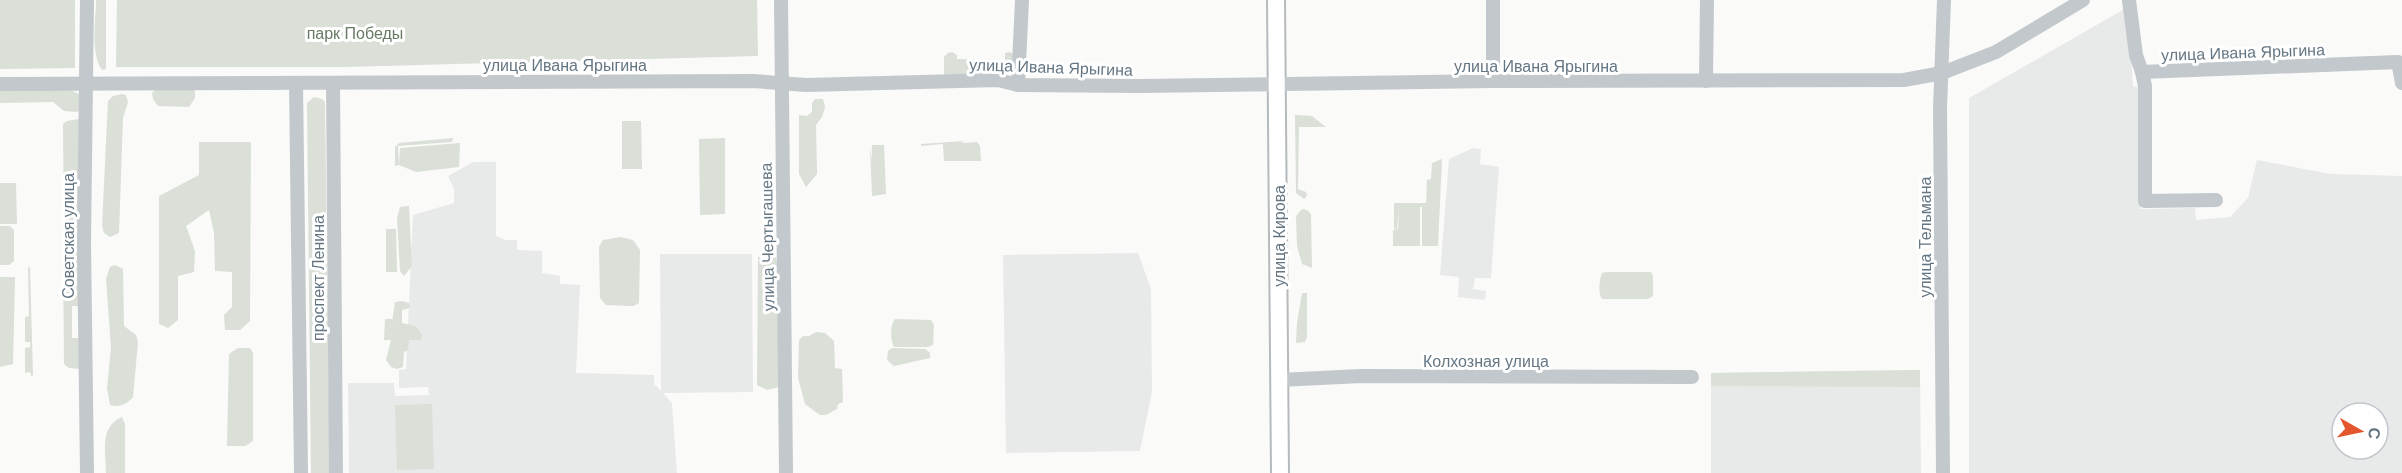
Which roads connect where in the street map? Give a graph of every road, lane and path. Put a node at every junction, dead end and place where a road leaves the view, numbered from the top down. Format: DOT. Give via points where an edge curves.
graph roads {
  1 [pos="87,0"];
  2 [pos="781,0"];
  3 [pos="1022,0"];
  4 [pos="1276,0"];
  5 [pos="1493,0"];
  6 [pos="1707,0"];
  7 [pos="1944,0"];
  8 [pos="2083,0"];
  9 [pos="2129,0"];
  10 [pos="2142,72"];
  11 [pos="1942,73"];
  12 [pos="1493,81"];
  13 [pos="1706,81"];
  14 [pos="296,83"];
  15 [pos="333,83"];
  16 [pos="781,83"];
  17 [pos="2402,83"];
  18 [pos="0,84"];
  19 [pos="87,84"];
  20 [pos="1278,84"];
  21 [pos="1018,86"];
  22 [pos="2216,200"];
  23 [pos="1692,377"];
  24 [pos="1280,380"];
  25 [pos="87,473"];
  26 [pos="301,473"];
  27 [pos="336,473"];
  28 [pos="786,473"];
  29 [pos="1280,473"];
  30 [pos="1943,473"];
  1 -- 19 [label="street, Советская улица"];
  2 -- 16 [label="street, улица Чертыгашева"];
  3 -- 21 [label="street"];
  4 -- 20 [label="main road, улица Кирова"];
  5 -- 12 [label="street"];
  6 -- 13 [label="street"];
  7 -- 11 [label="street, улица Тельмана"];
  8 -- 11 [label="street, улица Ивана Ярыгина" via="1996,51"];
  9 -- 10 [label="street, улица Ивана Ярыгина"];
  10 -- 17 [label="street, улица Ивана Ярыгина" via="2398,62"];
  10 -- 22 [label="street" via="2145,201"];
  11 -- 13 [label="street, улица Ивана Ярыгина" via="1904,80"];
  11 -- 30 [label="street, улица Тельмана"];
  12 -- 13 [label="street, улица Ивана Ярыгина"];
  12 -- 20 [label="street, улица Ивана Ярыгина"];
  14 -- 15 [label="street, улица Ивана Ярыгина"];
  14 -- 19 [label="street, улица Ивана Ярыгина"];
  14 -- 26 [label="street, проспект Ленина"];
  15 -- 16 [label="street, улица Ивана Ярыгина"];
  15 -- 27 [label="street, проспект Ленина"];
  16 -- 21 [label="street, улица Ивана Ярыгина" via="998,80"];
  16 -- 28 [label="street, улица Чертыгашева"];
  18 -- 19 [label="street, улица Ивана Ярыгина"];
  19 -- 25 [label="street, Советская улица"];
  20 -- 21 [label="street, улица Ивана Ярыгина"];
  20 -- 24 [label="main road, улица Кирова"];
  23 -- 24 [label="street, Колхозная улица" via="1361,376"];
  24 -- 29 [label="main road, улица Кирова"];
}
